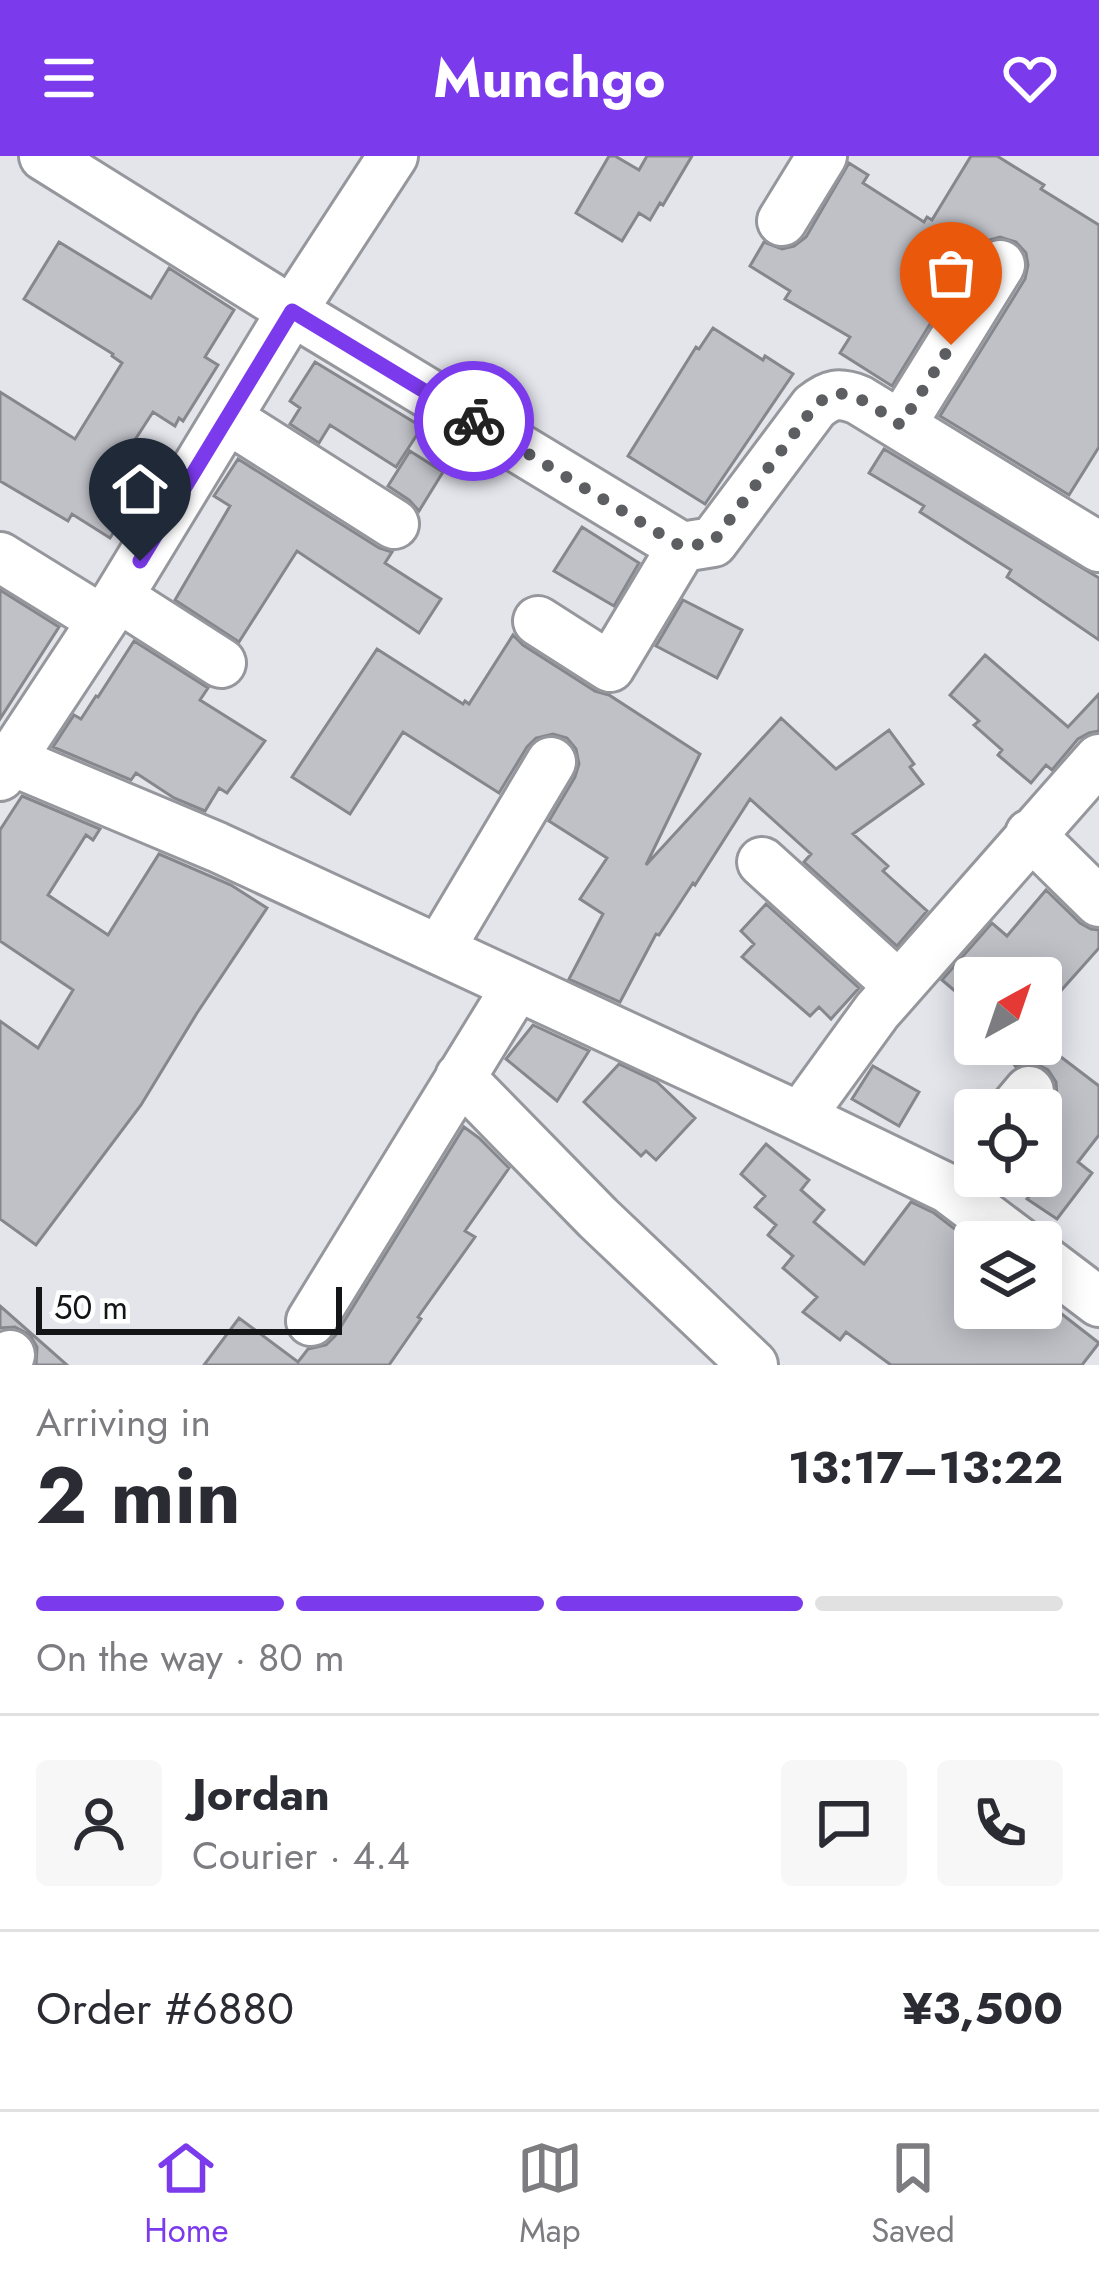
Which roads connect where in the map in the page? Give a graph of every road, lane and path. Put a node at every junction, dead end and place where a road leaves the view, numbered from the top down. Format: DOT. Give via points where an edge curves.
graph roads {
  1 [pos="393,156"];
  2 [pos="822,156"];
  3 [pos="67,162"];
  4 [pos="782,221"];
  5 [pos="1000,265"];
  6 [pos="292,311"];
  7 [pos="227,418"];
  8 [pos="901,425"];
  9 [pos="394,524"];
  10 [pos="682,547"];
  11 [pos="1099,547"];
  12 [pos="0,556"];
  13 [pos="110,609"];
  14 [pos="538,621"];
  15 [pos="221,663"];
  16 [pos="1099,759"];
  17 [pos="551,762"];
  18 [pos="3,764"];
  19 [pos="1030,834"];
  20 [pos="762,862"];
  21 [pos="1099,902"];
  22 [pos="439,950"];
  23 [pos="517,986"];
  24 [pos="899,986"];
  25 [pos="460,1077"];
  26 [pos="800,1117"];
  27 [pos="954,1170"];
  28 [pos="982,1197"];
  29 [pos="1002,1221"];
  30 [pos="1062,1274"];
  31 [pos="1099,1302"];
  32 [pos="310,1321"];
  33 [pos="753,1365"];
  1 -- 6 [label="street"];
  2 -- 4 [label="street"];
  3 -- 6 [label="street"];
  5 -- 8 [label="street"];
  6 -- 7 [label="street"];
  6 -- 10 [label="street"];
  7 -- 9 [label="street"];
  7 -- 13 [label="street"];
  8 -- 10 [label="street" via="843,393 829,395 713,542"];
  8 -- 11 [label="street"];
  10 -- 14 [label="street" via="610,667"];
  12 -- 13 [label="street"];
  13 -- 15 [label="street"];
  13 -- 18 [label="street"];
  16 -- 19 [label="street"];
  17 -- 22 [label="street"];
  18 -- 22 [label="street" via="217,847"];
  19 -- 21 [label="street"];
  19 -- 24 [label="street"];
  20 -- 24 [label="street"];
  22 -- 23 [label="street"];
  23 -- 25 [label="street"];
  23 -- 26 [label="street"];
  24 -- 26 [label="street"];
  25 -- 32 [label="street"];
  25 -- 33 [label="street"];
  26 -- 27 [label="street"];
  28 -- 29 [label="street"];
  30 -- 31 [label="street"];
}
